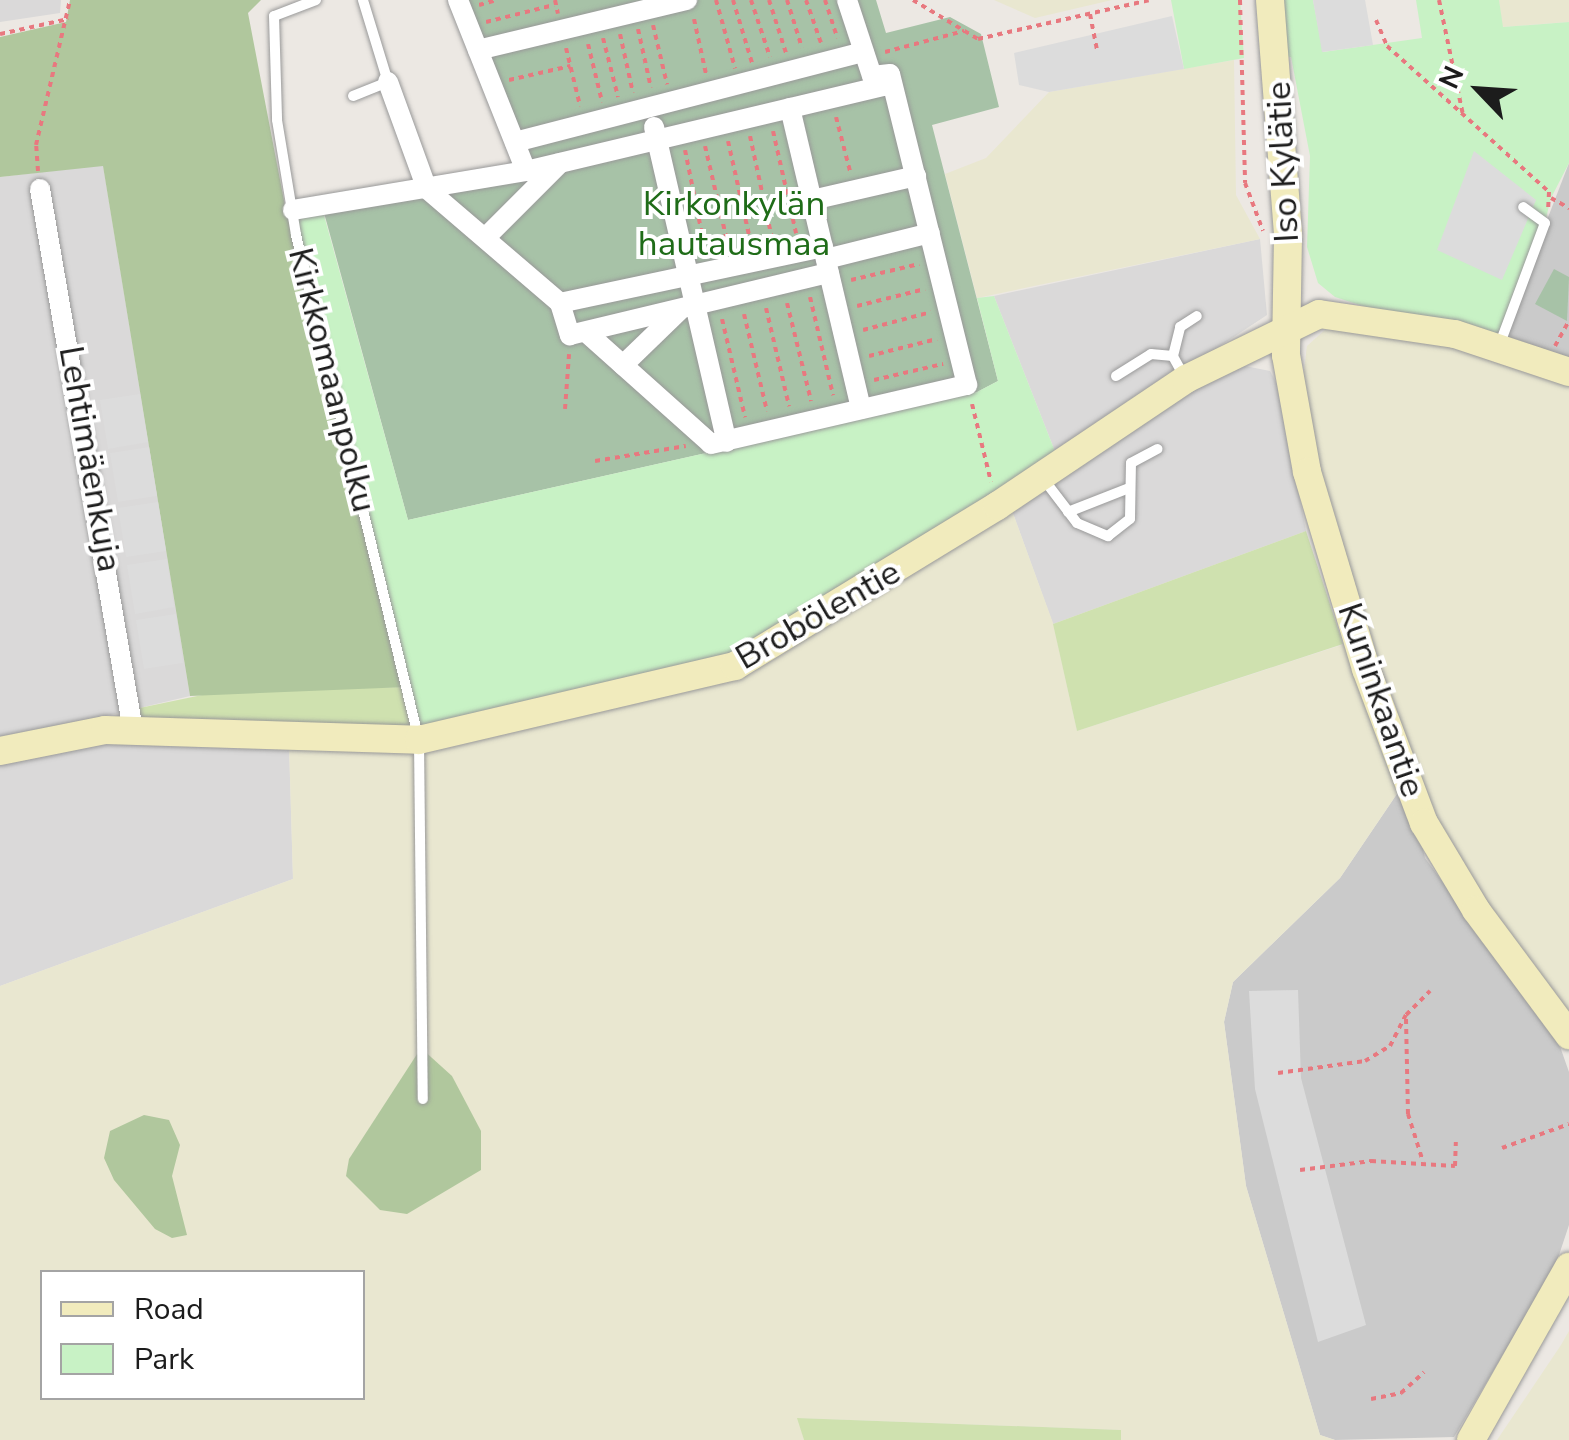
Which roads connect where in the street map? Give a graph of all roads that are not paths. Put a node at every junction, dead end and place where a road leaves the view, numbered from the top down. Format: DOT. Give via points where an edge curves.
graph roads {
  1 [pos="316,0"];
  2 [pos="363,0"];
  3 [pos="458,0"];
  4 [pos="689,0"];
  5 [pos="847,0"];
  6 [pos="1270,0"];
  7 [pos="478,50"];
  8 [pos="864,52"];
  9 [pos="890,74"];
  10 [pos="388,82"];
  11 [pos="353,96"];
  12 [pos="790,108"];
  13 [pos="647,110"];
  14 [pos="658,138"];
  15 [pos="515,142"];
  16 [pos="562,162"];
  17 [pos="526,171"];
  18 [pos="916,176"];
  19 [pos="40,189"];
  20 [pos="427,190"];
  21 [pos="812,200"];
  22 [pos="1523,207"];
  23 [pos="294,210"];
  24 [pos="930,233"];
  25 [pos="487,236"];
  26 [pos="827,266"];
  27 [pos="699,276"];
  28 [pos="560,303"];
  29 [pos="689,307"];
  30 [pos="1197,316"];
  31 [pos="1287,324"];
  32 [pos="578,334"];
  33 [pos="1498,347"];
  34 [pos="623,365"];
  35 [pos="1179,368"];
  36 [pos="1569,372"];
  37 [pos="1116,376"];
  38 [pos="861,409"];
  39 [pos="718,443"];
  40 [pos="1157,449"];
  41 [pos="1041,476"];
  42 [pos="1129,488"];
  43 [pos="1068,512"];
  44 [pos="132,730"];
  45 [pos="420,740"];
  46 [pos="0,750"];
  47 [pos="1569,1036"];
  48 [pos="423,1099"];
  49 [pos="1569,1266"];
  50 [pos="1471,1440"];
  1 -- 23 [label="lane, Kirkkomaanpolku" via="274,16 274,89"];
  2 -- 10 [label="lane"];
  3 -- 7 [label="street"];
  4 -- 7 [label="street"];
  5 -- 8 [label="street"];
  6 -- 31 [label="street, Iso Kylätie" via="1282,102"];
  7 -- 15 [label="street"];
  8 -- 9 [label="street" via="872,76"];
  8 -- 13 [label="street"];
  9 -- 12 [label="street" via="884,86"];
  9 -- 18 [label="street"];
  10 -- 11 [label="lane"];
  10 -- 20 [label="street"];
  12 -- 14 [label="street"];
  12 -- 21 [label="street"];
  13 -- 14 [label="street"];
  13 -- 15 [label="street"];
  14 -- 16 [label="street"];
  14 -- 27 [label="street"];
  15 -- 17 [label="street"];
  16 -- 17 [label="street"];
  16 -- 25 [label="street"];
  17 -- 20 [label="street"];
  18 -- 21 [label="street"];
  18 -- 24 [label="street"];
  19 -- 44 [label="street, Lehtimäenkuja"];
  20 -- 23 [label="street"];
  20 -- 25 [label="street"];
  21 -- 26 [label="street"];
  22 -- 33 [label="lane" via="1545,223"];
  23 -- 45 [label="lane, Kirkkomaanpolku"];
  24 -- 26 [label="street"];
  24 -- 38 [label="street" via="967,386"];
  25 -- 28 [label="street"];
  26 -- 27 [label="street" via="800,253"];
  26 -- 29 [label="street" via="806,278"];
  26 -- 38 [label="street"];
  27 -- 28 [label="street"];
  27 -- 29 [label="street"];
  28 -- 32 [label="street"];
  29 -- 32 [label="street"];
  29 -- 34 [label="street"];
  29 -- 39 [label="street"];
  30 -- 35 [label="lane" via="1180,327"];
  31 -- 33 [label="street, Brobölentie" via="1336,312"];
  31 -- 35 [label="street, Brobölentie"];
  31 -- 47 [label="street, Kuninkaantie" via="1307,472 1366,669 1424,823 1476,910"];
  32 -- 34 [label="street"];
  33 -- 36 [label="street, Brobölentie"];
  34 -- 39 [label="street"];
  35 -- 37 [label="lane" via="1150,354"];
  35 -- 41 [label="street, Brobölentie"];
  38 -- 39 [label="street"];
  40 -- 42 [label="lane" via="1131,464"];
  41 -- 43 [label="lane"];
  41 -- 45 [label="street, Brobölentie" via="734,666"];
  42 -- 43 [label="lane"];
  42 -- 43 [label="lane" via="1130,519 1117,533 1097,535"];
  44 -- 45 [label="street, Brobölentie"];
  44 -- 46 [label="street, Brobölentie"];
  45 -- 48 [label="lane, Kirkkomaanpolku"];
  49 -- 50 [label="street"];
}
